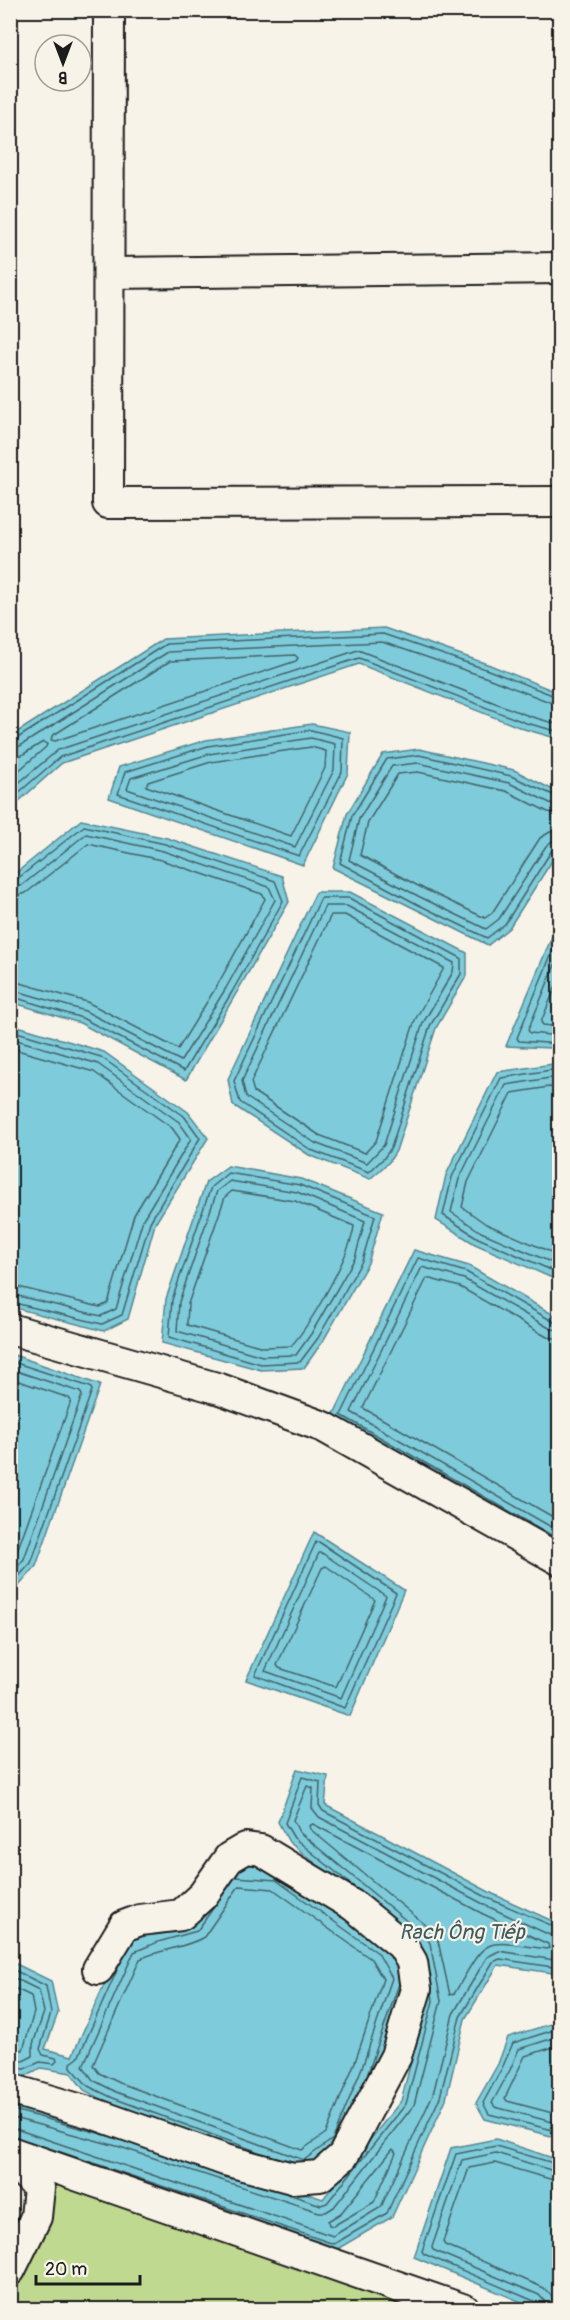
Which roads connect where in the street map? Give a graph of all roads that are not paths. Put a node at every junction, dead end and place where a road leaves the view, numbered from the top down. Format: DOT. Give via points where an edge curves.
graph roads {
  1 [pos="109,10"];
  2 [pos="560,268"];
  3 [pos="109,273"];
  4 [pos="560,502"];
  5 [pos="10,1329"];
  6 [pos="560,1560"];
  7 [pos="98,1969"];
  8 [pos="10,2089"];
  9 [pos="10,2152"];
  10 [pos="10,2158"];
  11 [pos="10,2270"];
  12 [pos="465,2310"];
  1 -- 3 [label="street"];
  2 -- 3 [label="street"];
  3 -- 4 [label="street" via="108,502"];
  5 -- 6 [label="street" via="220,1389 324,1427"];
  7 -- 8 [label="street" via="123,1926 182,1915 203,1895 229,1858 246,1848 261,1850 354,1906 402,1945 412,1962 416,1989 396,2056 343,2156 320,2176 292,2178 225,2160"];
  9 -- 12 [label="street"];
  10 -- 11 [label="street" via="39,2188 36,2217"];
}
